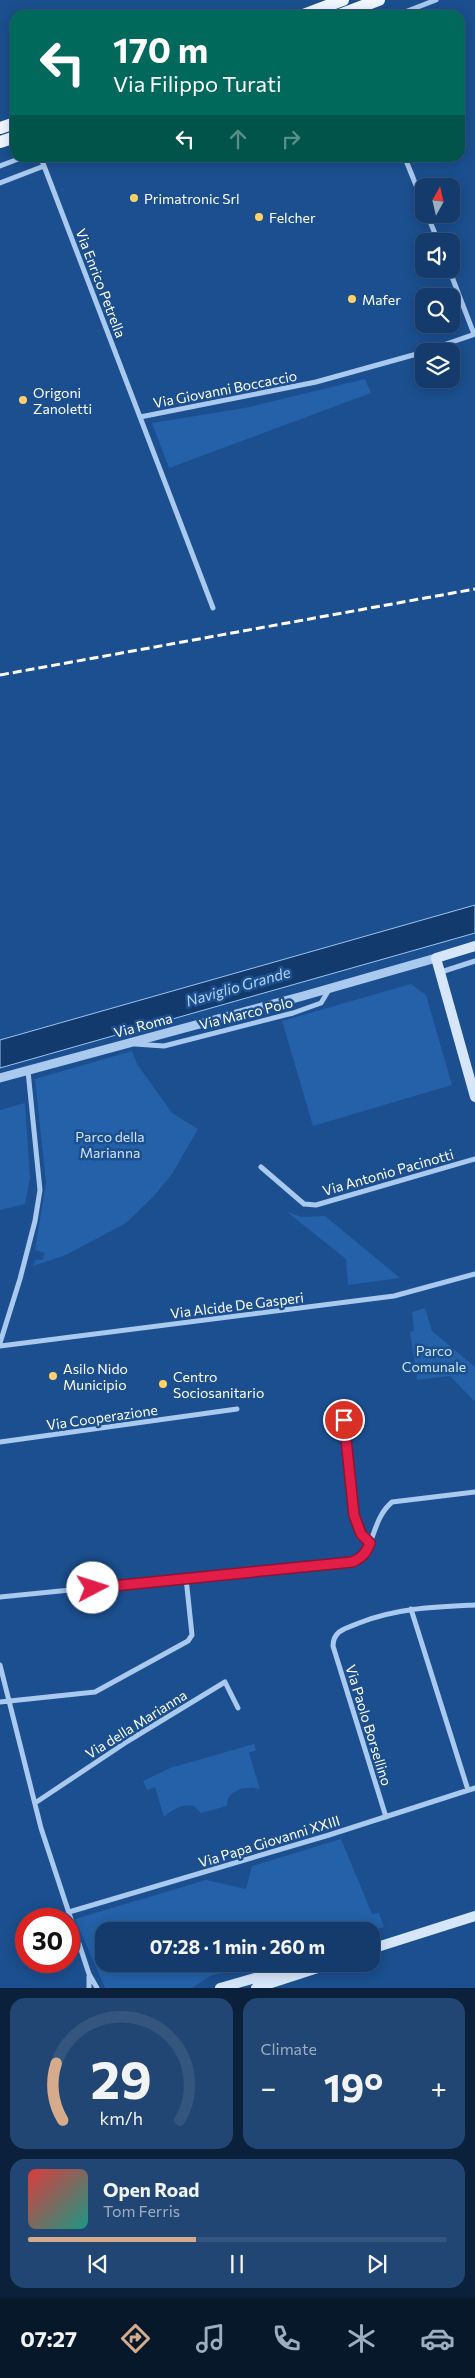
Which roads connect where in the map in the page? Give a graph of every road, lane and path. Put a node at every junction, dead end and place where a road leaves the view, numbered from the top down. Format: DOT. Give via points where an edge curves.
graph roads {
  1 [pos="343,0"];
  2 [pos="379,0"];
  3 [pos="436,0"];
  4 [pos="316,10"];
  5 [pos="352,10"];
  6 [pos="410,10"];
  7 [pos="42,162"];
  8 [pos="407,162"];
  9 [pos="44,166"];
  10 [pos="0,183"];
  11 [pos="415,183"];
  12 [pos="452,278"];
  13 [pos="474,334"];
  14 [pos="450,343"];
  15 [pos="415,355"];
  16 [pos="140,417"];
  17 [pos="214,608"];
  18 [pos="475,946"];
  19 [pos="436,958"];
  20 [pos="475,961"];
  21 [pos="440,972"];
  22 [pos="330,988"];
  23 [pos="130,1043"];
  24 [pos="28,1071"];
  25 [pos="0,1078"];
  26 [pos="475,1097"];
  27 [pos="475,1159"];
  28 [pos="261,1167"];
  29 [pos="475,1274"];
  30 [pos="0,1345"];
  31 [pos="342,1402"];
  32 [pos="237,1409"];
  33 [pos="0,1442"];
  34 [pos="475,1492"];
  35 [pos="370,1543"];
  36 [pos="186,1578"];
  37 [pos="0,1597"];
  38 [pos="475,1605"];
  39 [pos="411,1608"];
  40 [pos="0,1665"];
  41 [pos="9,1701"];
  42 [pos="0,1702"];
  43 [pos="238,1708"];
  44 [pos="475,1788"];
  45 [pos="468,1790"];
  46 [pos="35,1803"];
  47 [pos="386,1817"];
  48 [pos="68,1908"];
  49 [pos="80,1909"];
  50 [pos="475,1916"];
  51 [pos="380,1945"];
  52 [pos="80,1946"];
  53 [pos="276,1972"];
  54 [pos="305,1972"];
  55 [pos="89,1974"];
  56 [pos="89,1988"];
  57 [pos="97,1988"];
  58 [pos="220,1988"];
  59 [pos="256,1988"];
  1 -- 4 [label="main road"];
  2 -- 5 [label="main road"];
  3 -- 6 [label="street"];
  7 -- 9 [label="street, Via Enrico Petrella"];
  8 -- 11 [label="street"];
  9 -- 10 [label="street"];
  9 -- 16 [label="street, Via Enrico Petrella"];
  12 -- 13 [label="street"];
  13 -- 14 [label="street, Via Giovanni Boccaccio"];
  15 -- 16 [label="street, Via Giovanni Boccaccio" via="316,382"];
  16 -- 17 [label="street, Via Giovanni Boccaccio"];
  18 -- 19 [label="main road"];
  19 -- 21 [label="main road"];
  19 -- 22 [label="street, Via Roma"];
  20 -- 21 [label="street"];
  21 -- 26 [label="main road"];
  22 -- 23 [label="street, Via Roma"];
  22 -- 23 [label="street, Via Marco Polo" via="321,1003 293,1013 164,1046"];
  23 -- 24 [label="street, Via Roma"];
  24 -- 25 [label="street, Via Roma"];
  24 -- 30 [label="street" via="40,1190 24,1265"];
  27 -- 28 [label="street, Via Antonio Pacinotti" via="316,1205 304,1204"];
  29 -- 30 [label="street, Via Alcide De Gasperi" via="394,1296"];
  31 -- 35 [label="street" via="354,1515 361,1534"];
  32 -- 33 [label="street, Via Cooperazione"];
  34 -- 35 [label="street" via="392,1502 378,1518"];
  35 -- 36 [label="street" via="365,1554 352,1562"];
  36 -- 37 [label="street"];
  36 -- 41 [label="street" via="192,1635 188,1642 95,1692"];
  38 -- 39 [label="street"];
  39 -- 45 [label="street"];
  39 -- 47 [label="street, Via Paolo Borsellino" via="382,1614 338,1631 333,1639"];
  40 -- 41 [label="street"];
  41 -- 42 [label="street"];
  41 -- 46 [label="street"];
  43 -- 46 [label="street, Via della Marianna" via="224,1682 128,1740"];
  44 -- 45 [label="street, Via Papa Giovanni XXIII"];
  45 -- 47 [label="street, Via Papa Giovanni XXIII"];
  46 -- 48 [label="street"];
  47 -- 49 [label="street, Via Papa Giovanni XXIII"];
  50 -- 51 [label="main road"];
  52 -- 55 [label="street"];
  53 -- 58 [label="main road"];
  54 -- 59 [label="main road"];
  55 -- 56 [label="street"];
  55 -- 57 [label="street"];
}
